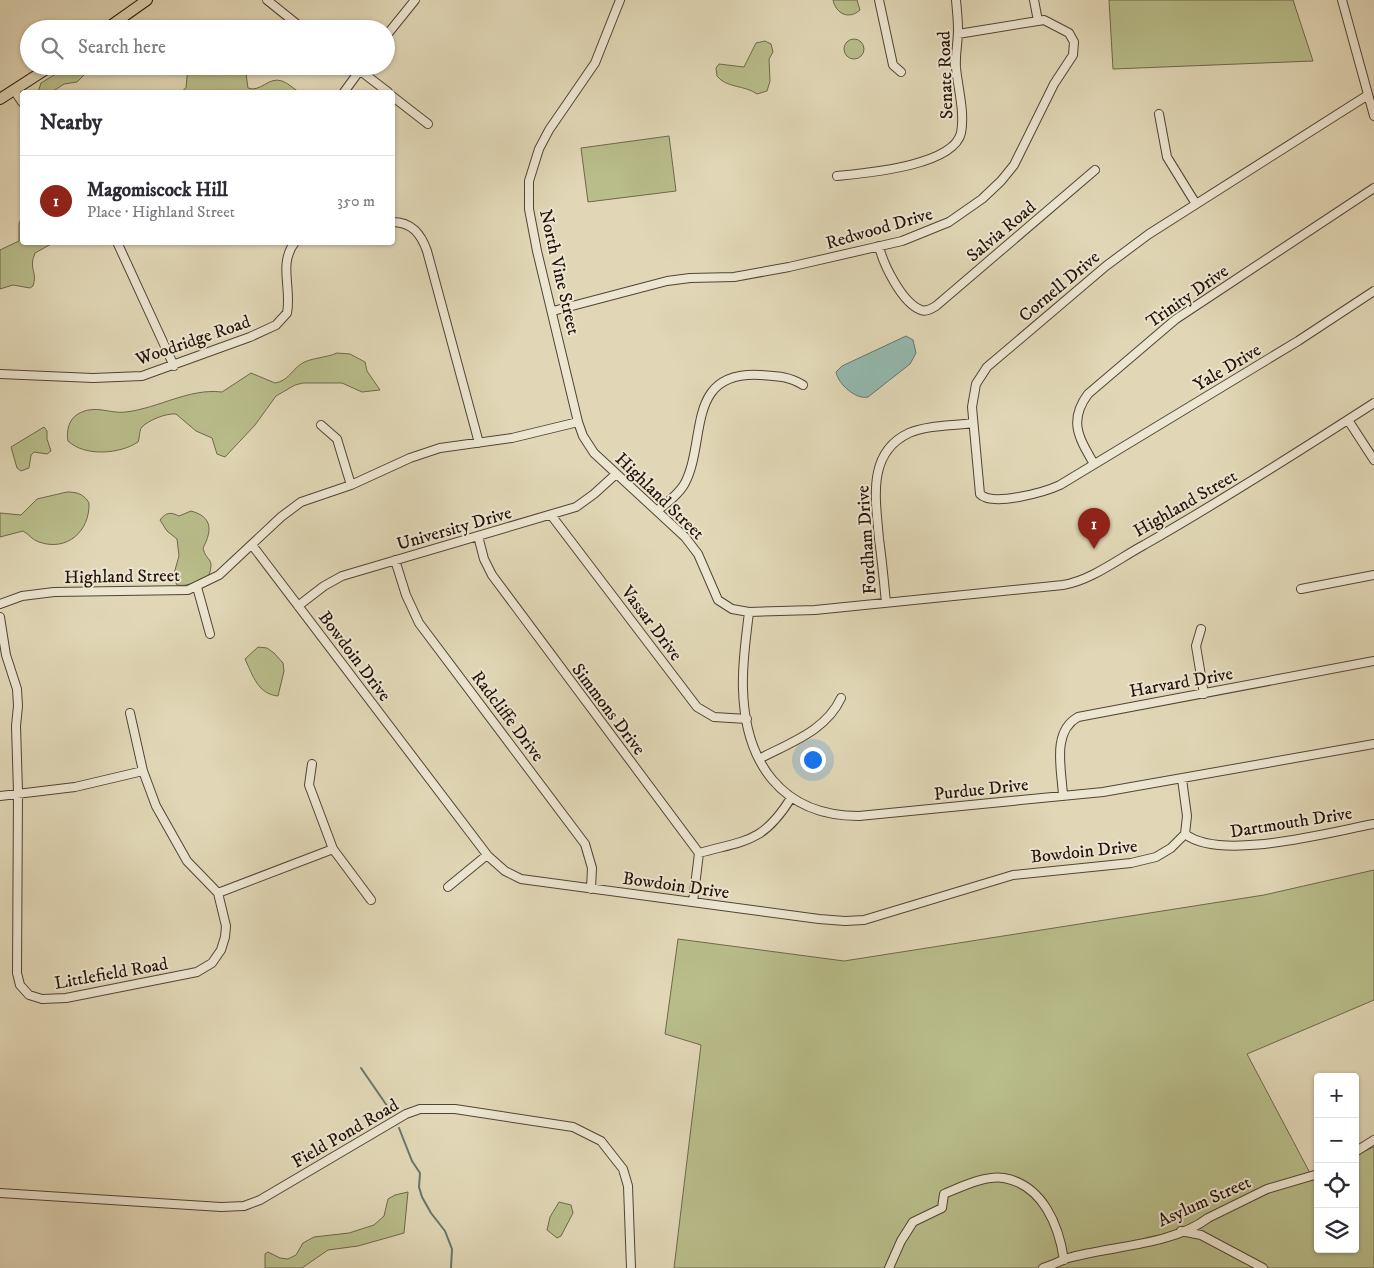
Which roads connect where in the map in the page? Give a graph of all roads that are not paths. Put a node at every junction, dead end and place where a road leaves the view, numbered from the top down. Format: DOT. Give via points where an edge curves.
graph roads {
  1 [pos="147,0"];
  2 [pos="267,0"];
  3 [pos="415,0"];
  4 [pos="620,0"];
  5 [pos="878,0"];
  6 [pos="956,0"];
  7 [pos="1034,0"];
  8 [pos="1342,0"];
  9 [pos="119,20"];
  10 [pos="292,20"];
  11 [pos="1038,21"];
  12 [pos="395,25"];
  13 [pos="958,34"];
  14 [pos="901,72"];
  15 [pos="37,75"];
  16 [pos="355,75"];
  17 [pos="367,75"];
  18 [pos="14,90"];
  19 [pos="345,90"];
  20 [pos="386,90"];
  21 [pos="1368,95"];
  22 [pos="395,98"];
  23 [pos="0,99"];
  24 [pos="20,99"];
  25 [pos="1159,114"];
  26 [pos="1374,116"];
  27 [pos="428,124"];
  28 [pos="1095,170"];
  29 [pos="837,176"];
  30 [pos="1374,188"];
  31 [pos="1196,204"];
  32 [pos="395,222"];
  33 [pos="118,245"];
  34 [pos="294,245"];
  35 [pos="880,246"];
  36 [pos="1374,291"];
  37 [pos="553,311"];
  38 [pos="174,366"];
  39 [pos="0,374"];
  40 [pos="803,385"];
  41 [pos="1374,403"];
  42 [pos="1348,420"];
  43 [pos="578,422"];
  44 [pos="973,423"];
  45 [pos="321,425"];
  46 [pos="479,443"];
  47 [pos="1374,460"];
  48 [pos="1094,464"];
  49 [pos="616,474"];
  50 [pos="351,485"];
  51 [pos="658,510"];
  52 [pos="552,515"];
  53 [pos="478,536"];
  54 [pos="252,546"];
  55 [pos="395,560"];
  56 [pos="1374,575"];
  57 [pos="197,587"];
  58 [pos="1301,589"];
  59 [pos="886,603"];
  60 [pos="0,604"];
  61 [pos="298,606"];
  62 [pos="749,612"];
  63 [pos="0,616"];
  64 [pos="1201,629"];
  65 [pos="210,634"];
  66 [pos="1374,661"];
  67 [pos="1204,694"];
  68 [pos="841,698"];
  69 [pos="130,713"];
  70 [pos="747,719"];
  71 [pos="1374,744"];
  72 [pos="759,759"];
  73 [pos="312,764"];
  74 [pos="143,771"];
  75 [pos="1182,778"];
  76 [pos="18,792"];
  77 [pos="0,796"];
  78 [pos="1063,796"];
  79 [pos="791,798"];
  80 [pos="1374,824"];
  81 [pos="1185,834"];
  82 [pos="333,849"];
  83 [pos="699,853"];
  84 [pos="487,855"];
  85 [pos="448,887"];
  86 [pos="591,889"];
  87 [pos="218,893"];
  88 [pos="371,900"];
  89 [pos="693,902"];
  90 [pos="1374,1140"];
  91 [pos="1359,1149"];
  92 [pos="1314,1175"];
  93 [pos="0,1193"];
  94 [pos="1200,1224"];
  95 [pos="1180,1231"];
  96 [pos="1202,1235"];
  97 [pos="1064,1260"];
  98 [pos="631,1268"];
  99 [pos="889,1268"];
  100 [pos="1043,1268"];
  101 [pos="1263,1268"];
  1 -- 9 [label="main road"];
  2 -- 10 [label="street"];
  3 -- 12 [label="street"];
  4 -- 37 [label="street, North Vine Street" via="595,63 539,149 529,181 532,225"];
  5 -- 14 [label="street" via="893,65"];
  6 -- 13 [label="street, Senate Road"];
  7 -- 11 [label="street"];
  8 -- 21 [label="street"];
  11 -- 13 [label="street"];
  11 -- 35 [label="street, Redwood Drive" via="1049,21 1069,33 1074,50 1007,175 976,204 949,222"];
  13 -- 29 [label="street, Senate Road" via="956,66 962,127 952,148 906,165"];
  15 -- 18 [label="main road"];
  16 -- 19 [label="street"];
  17 -- 20 [label="street"];
  18 -- 23 [label="main road"];
  18 -- 24 [label="street"];
  21 -- 26 [label="street"];
  21 -- 31 [label="street, Cornell Drive"];
  22 -- 27 [label="street"];
  25 -- 31 [label="street" via="1167,157"];
  28 -- 35 [label="street, Salvia Road" via="936,306 924,311 910,301 890,274"];
  30 -- 48 [label="street, Trinity Drive" via="1174,321 1088,394 1079,408 1077,430"];
  31 -- 44 [label="street, Cornell Drive" via="1112,260 991,364 980,375 974,390"];
  32 -- 46 [label="street" via="415,229 428,251"];
  33 -- 38 [label="street"];
  34 -- 38 [label="street, Woodridge Road" via="286,260 288,306 283,319 250,338"];
  35 -- 37 [label="street, Redwood Drive" via="743,276 660,282"];
  36 -- 48 [label="street, Yale Drive" via="1298,341"];
  37 -- 43 [label="street, North Vine Street"];
  38 -- 39 [label="street, Woodridge Road" via="156,373 119,378"];
  40 -- 51 [label="street" via="787,377 756,375 732,378 717,386 704,404 685,483"];
  41 -- 42 [label="street, Highland Street"];
  42 -- 47 [label="street"];
  42 -- 59 [label="street, Highland Street" via="1230,495 1082,580 1040,588"];
  43 -- 46 [label="street, Highland Street"];
  43 -- 49 [label="street, Highland Street" via="589,447"];
  44 -- 48 [label="street, Cornell Drive" via="978,487 985,498 1040,492 1060,485"];
  44 -- 59 [label="street, Fordham Drive" via="912,432 892,444 882,460 875,494"];
  45 -- 50 [label="street" via="336,438"];
  46 -- 50 [label="street, Highland Street" via="433,450"];
  49 -- 51 [label="street, Highland Street"];
  49 -- 52 [label="street, University Drive" via="580,504"];
  50 -- 54 [label="street, Highland Street" via="301,502"];
  51 -- 62 [label="street, Highland Street" via="696,551 719,601 730,609"];
  52 -- 53 [label="street, University Drive"];
  52 -- 70 [label="street, Vassar Drive" via="697,707 719,718"];
  53 -- 55 [label="street, University Drive"];
  53 -- 83 [label="street, Simmons Drive" via="492,575"];
  54 -- 57 [label="street, Highland Street" via="219,575"];
  54 -- 61 [label="street, Bowdoin Drive"];
  55 -- 61 [label="street, University Drive" via="337,578"];
  55 -- 86 [label="street, Radcliffe Drive" via="419,623 586,847 592,868"];
  56 -- 58 [label="street"];
  57 -- 60 [label="street, Highland Street" via="178,592 42,593"];
  57 -- 65 [label="street"];
  59 -- 62 [label="street, Highland Street"];
  61 -- 84 [label="street, Bowdoin Drive"];
  62 -- 70 [label="street, Purdue Drive" via="743,684"];
  63 -- 76 [label="street, Littlefield Road" via="6,655 17,689"];
  64 -- 67 [label="street" via="1196,646"];
  66 -- 67 [label="street, Harvard Drive"];
  67 -- 78 [label="street, Harvard Drive" via="1088,714 1073,720 1060,742"];
  68 -- 72 [label="street" via="834,711 813,730"];
  69 -- 74 [label="street"];
  70 -- 72 [label="street, Purdue Drive"];
  71 -- 75 [label="street, Purdue Drive"];
  72 -- 79 [label="street, Purdue Drive" via="771,779"];
  73 -- 82 [label="street" via="309,785"];
  74 -- 76 [label="street" via="75,787"];
  74 -- 87 [label="street" via="172,837 187,861"];
  75 -- 78 [label="street, Purdue Drive"];
  75 -- 81 [label="street" via="1187,816"];
  76 -- 77 [label="street"];
  76 -- 87 [label="street, Littlefield Road" via="17,972 20,985 29,995 42,999 66,998 197,972 212,963 225,937 226,926"];
  78 -- 79 [label="street, Purdue Drive" via="859,816 822,812"];
  79 -- 83 [label="street" via="778,819 762,834"];
  80 -- 81 [label="street, Dartmouth Drive" via="1240,847 1208,845"];
  81 -- 89 [label="street, Bowdoin Drive" via="1168,851 1148,860 1013,875 859,920 830,920"];
  82 -- 87 [label="street"];
  82 -- 88 [label="street"];
  83 -- 89 [label="street"];
  84 -- 85 [label="street"];
  84 -- 86 [label="street, Bowdoin Drive" via="517,877"];
  86 -- 89 [label="street, Bowdoin Drive"];
  90 -- 91 [label="street"];
  92 -- 94 [label="street, Asylum Street" via="1267,1189"];
  93 -- 98 [label="street, Field Pond Road" via="221,1208 244,1206 260,1200 406,1114 420,1109 455,1109 573,1127 601,1141 623,1169 628,1186"];
  94 -- 95 [label="street, Asylum Street"];
  94 -- 96 [label="street"];
  95 -- 96 [label="street"];
  95 -- 97 [label="street, Asylum Street"];
  96 -- 101 [label="street"];
  97 -- 99 [label="street" via="1054,1220 1031,1189 1003,1178 976,1182 944,1194 942,1208 914,1222"];
  97 -- 100 [label="street, Asylum Street"];
}
